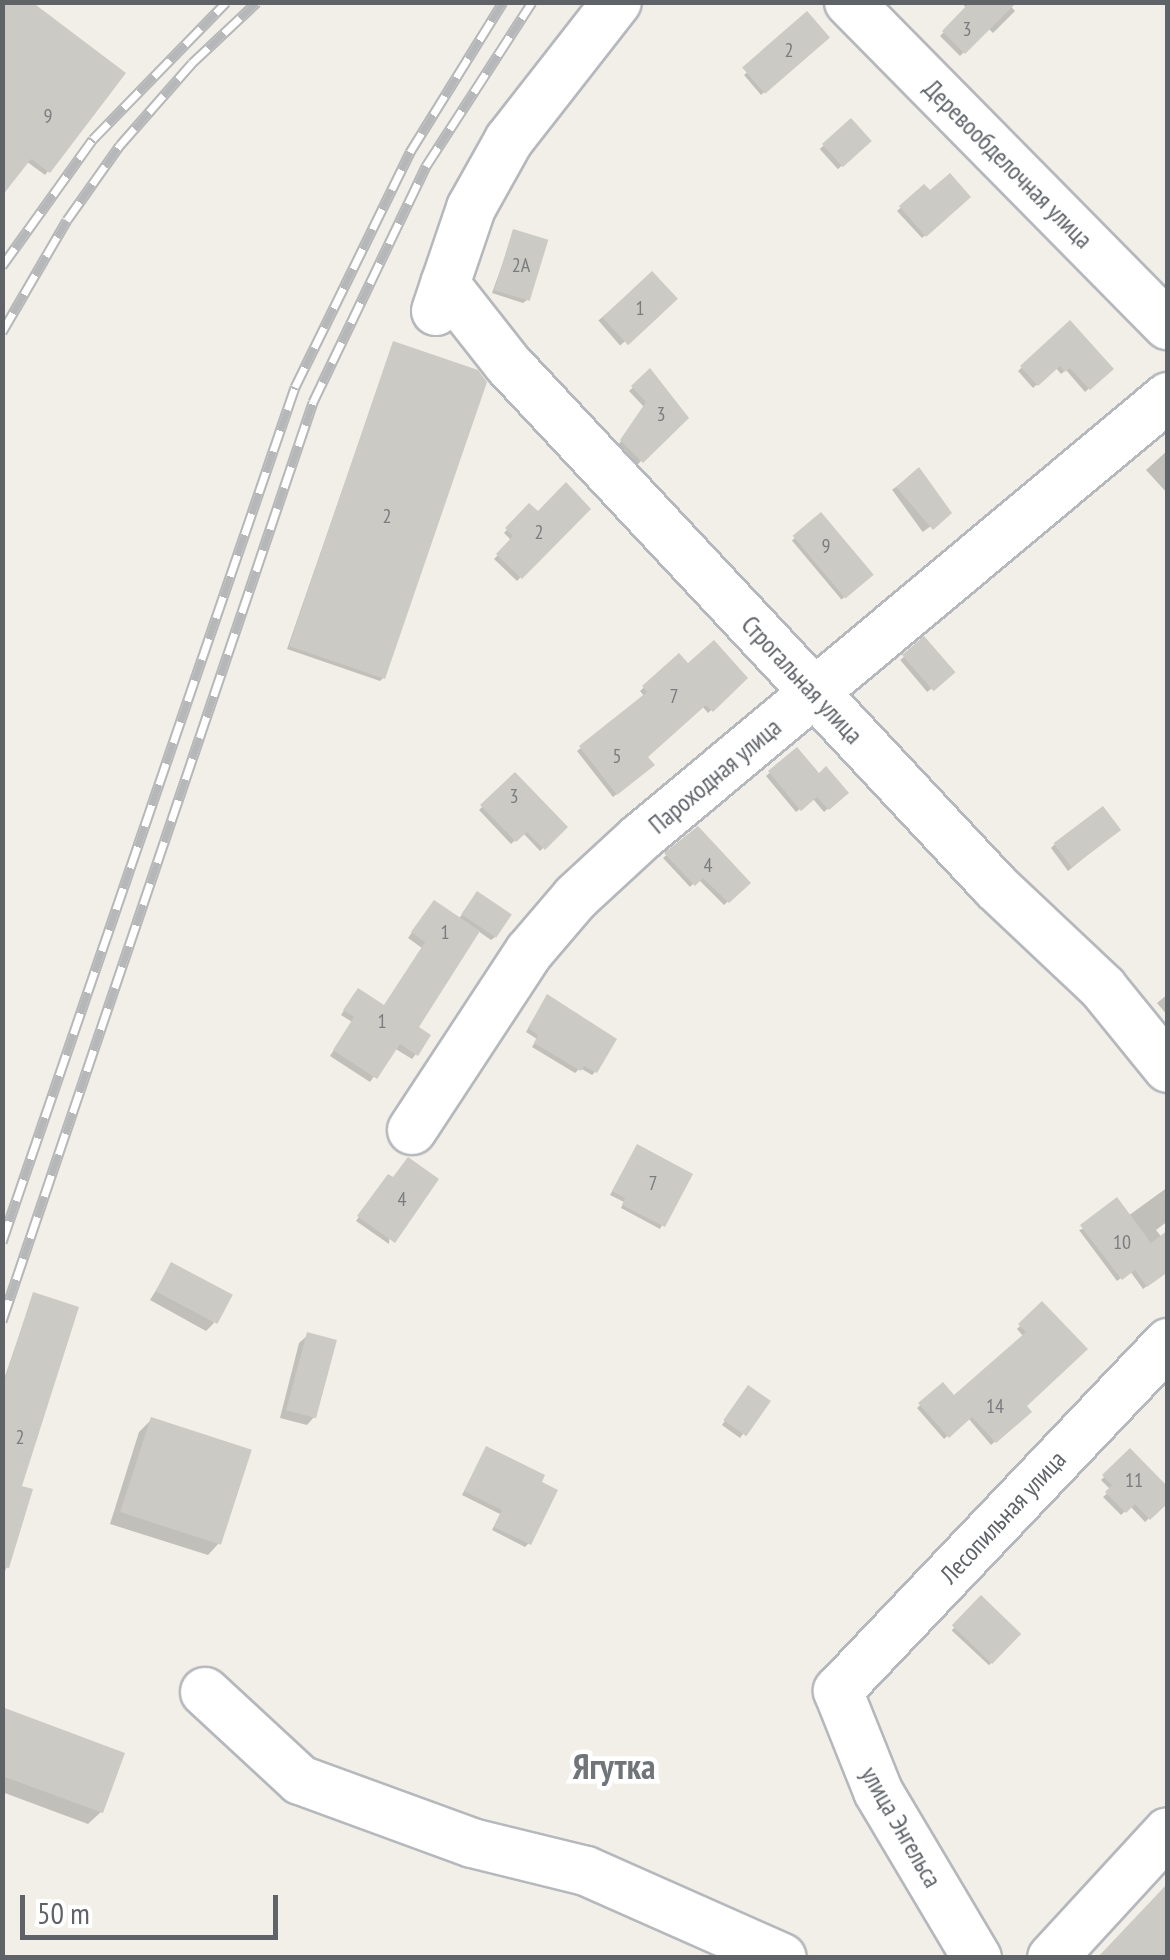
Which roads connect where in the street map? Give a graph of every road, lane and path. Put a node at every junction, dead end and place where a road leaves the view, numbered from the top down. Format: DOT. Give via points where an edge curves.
graph roads {
  1 [pos="617,2"];
  2 [pos="849,2"];
  3 [pos="1168,326"];
  4 [pos="1168,397"];
  5 [pos="814,693"];
  6 [pos="1168,1068"];
  7 [pos="412,1130"];
  8 [pos="1168,1343"];
  9 [pos="838,1690"];
  10 [pos="205,1692"];
  11 [pos="1168,1832"];
  12 [pos="782,1958"];
  13 [pos="977,1958"];
  14 [pos="1052,1958"];
  1 -- 5 [label="street, Строгальная улица" via="509,140 472,208 440,298"];
  2 -- 3 [label="street, Деревообделочная улица"];
  4 -- 5 [label="street, Пароходная улица"];
  5 -- 6 [label="street, Строгальная улица" via="996,886 1103,988"];
  5 -- 7 [label="street, Пароходная улица" via="576,898 529,952"];
  8 -- 9 [label="street, Лесопильная улица"];
  9 -- 13 [label="street, улица Энгельса" via="878,1791"];
  10 -- 12 [label="street" via="300,1780 472,1842 586,1871"];
  11 -- 14 [label="street"];
}
